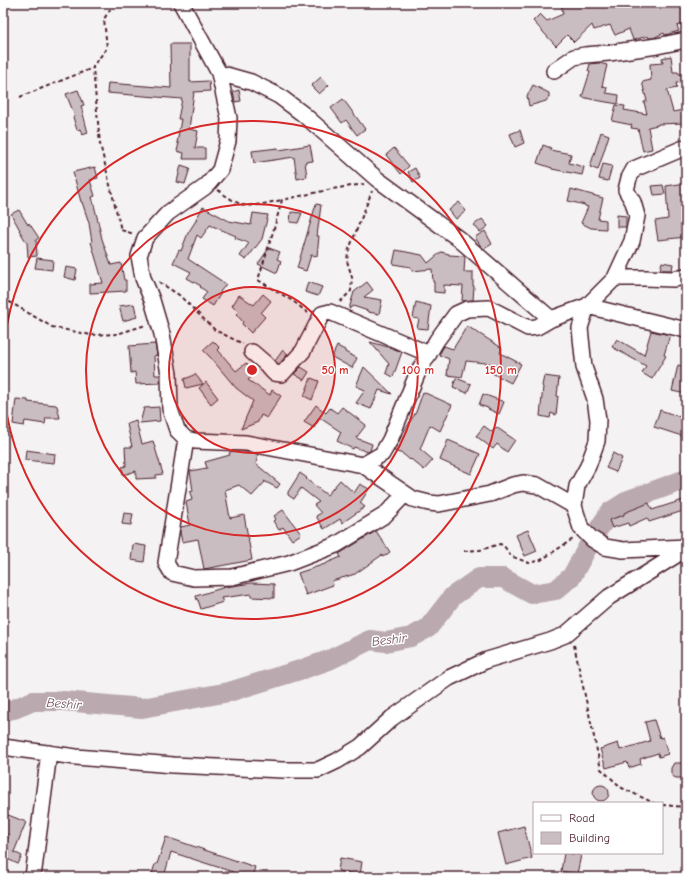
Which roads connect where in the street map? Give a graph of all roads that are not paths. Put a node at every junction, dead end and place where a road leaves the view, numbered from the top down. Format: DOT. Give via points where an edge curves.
graph roads {
  1 [pos="181,3"];
  2 [pos="686,40"];
  3 [pos="554,71"];
  4 [pos="219,73"];
  5 [pos="686,147"];
  6 [pos="686,277"];
  7 [pos="615,278"];
  8 [pos="587,306"];
  9 [pos="551,319"];
  10 [pos="686,330"];
  11 [pos="252,352"];
  12 [pos="429,354"];
  13 [pos="186,439"];
  14 [pos="363,465"];
  15 [pos="405,494"];
  16 [pos="574,506"];
  17 [pos="686,548"];
  18 [pos="3,747"];
  19 [pos="49,753"];
  20 [pos="33,877"];
  1 -- 4 [label="street"];
  2 -- 3 [label="street" via="586,55 574,58"];
  4 -- 9 [label="street" via="252,82 280,96 377,178 459,240"];
  4 -- 13 [label="street" via="229,118 228,141 220,170 210,183 168,213 145,238 140,256 142,278 152,300 162,334 170,410 177,430"];
  5 -- 7 [label="street" via="634,169 629,178 626,190 637,216 632,242"];
  6 -- 7 [label="street"];
  7 -- 8 [label="street"];
  8 -- 9 [label="street"];
  8 -- 10 [label="street"];
  8 -- 16 [label="street" via="580,328 584,367 595,399 597,441 577,486"];
  9 -- 12 [label="street" via="537,327 528,328 489,308 468,309 456,314"];
  11 -- 12 [label="street" via="274,373 282,374 303,351 324,317"];
  12 -- 14 [label="street" via="418,372 382,454"];
  13 -- 14 [label="street" via="246,443"];
  13 -- 15 [label="street" via="166,563 172,573 194,578 232,577 289,563 336,545 385,515"];
  14 -- 15 [label="street"];
  15 -- 16 [label="street" via="418,501 439,504 490,494 524,483 537,485"];
  16 -- 17 [label="street" via="581,528 605,547 623,550"];
  17 -- 19 [label="street" via="609,597 564,635 487,660 449,678 392,718 360,747 318,770 173,765"];
  18 -- 19 [label="street"];
  19 -- 20 [label="street"];
}
